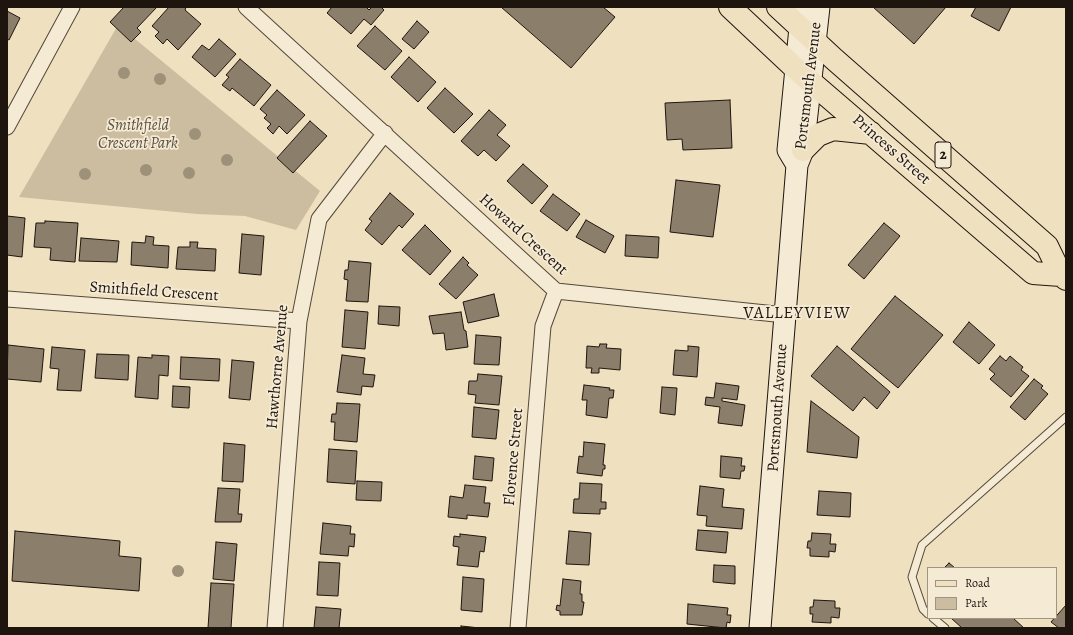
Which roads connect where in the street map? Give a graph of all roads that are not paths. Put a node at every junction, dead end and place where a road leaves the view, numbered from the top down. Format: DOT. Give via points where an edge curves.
graph roads {
  1 [pos="72,7"];
  2 [pos="246,7"];
  3 [pos="730,7"];
  4 [pos="778,7"];
  5 [pos="819,7"];
  6 [pos="806,25"];
  7 [pos="803,75"];
  8 [pos="7,127"];
  9 [pos="871,132"];
  10 [pos="385,133"];
  11 [pos="800,157"];
  12 [pos="1064,277"];
  13 [pos="556,291"];
  14 [pos="7,299"];
  15 [pos="785,315"];
  16 [pos="299,321"];
  17 [pos="1066,417"];
  18 [pos="927,613"];
  19 [pos="934,619"];
  20 [pos="275,628"];
  21 [pos="518,628"];
  22 [pos="760,628"];
  23 [pos="945,628"];
  1 -- 8 [label="street"];
  2 -- 10 [label="street"];
  3 -- 7 [label="main road, Princess Street / 2"];
  4 -- 6 [label="main road, Princess Street / 2"];
  5 -- 6 [label="main road, Portsmouth Avenue"];
  6 -- 7 [label="main road, Portsmouth Avenue"];
  6 -- 12 [label="main road, Princess Street / 2" via="1047,246"];
  7 -- 9 [label="main road, Princess Street / 2"];
  7 -- 11 [label="main road, Portsmouth Avenue" via="788,150"];
  9 -- 11 [label="main road" via="832,129 818,135"];
  9 -- 12 [label="main road, Princess Street / 2" via="1033,273"];
  10 -- 13 [label="street, Howard Crescent"];
  10 -- 16 [label="street, Hawthorne Avenue" via="319,219"];
  11 -- 15 [label="main road, Portsmouth Avenue"];
  13 -- 15 [label="street, Howard Crescent"];
  13 -- 21 [label="street, Florence Street" via="543,326"];
  14 -- 16 [label="street, Smithfield Crescent"];
  15 -- 22 [label="main road, Portsmouth Avenue"];
  16 -- 20 [label="street, Hawthorne Avenue"];
  17 -- 18 [label="lane" via="922,545 912,578 923,609"];
  19 -- 23 [label="lane"];
}
